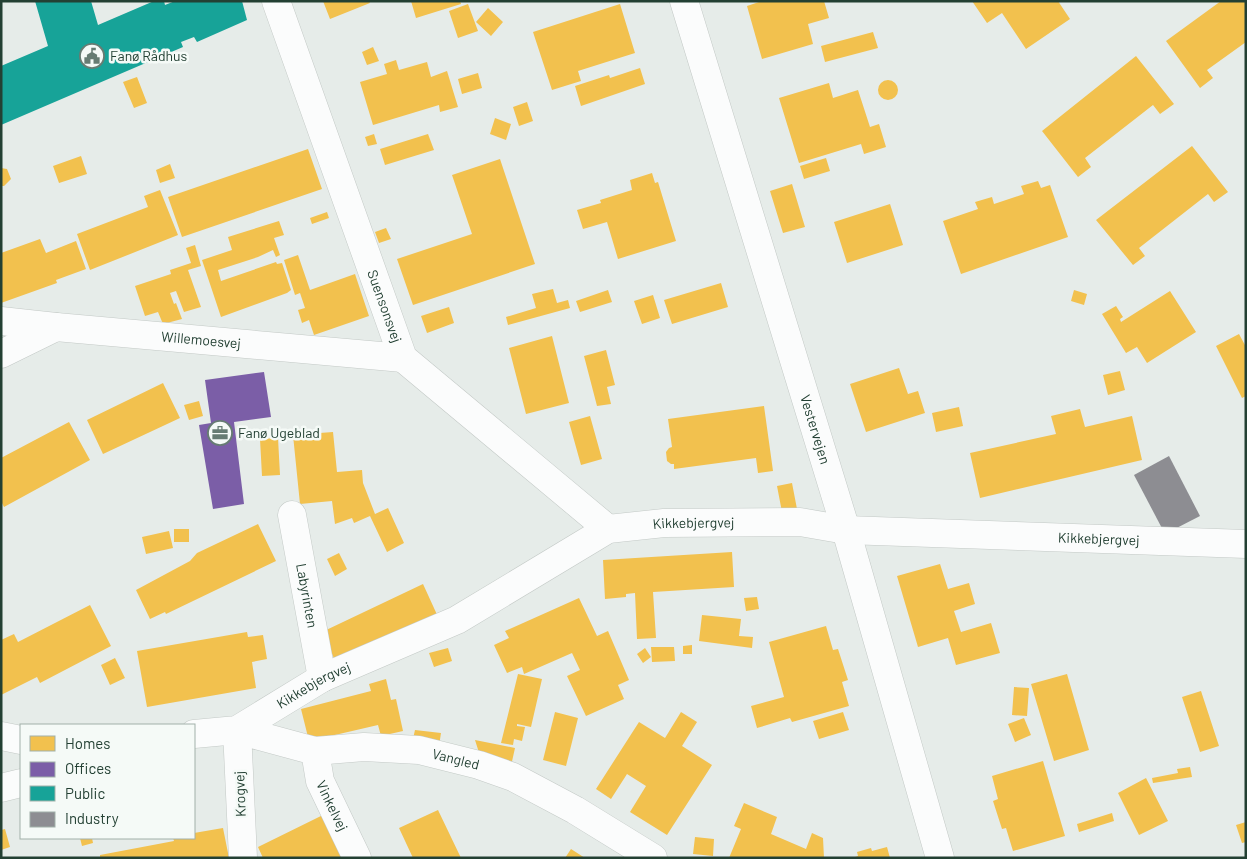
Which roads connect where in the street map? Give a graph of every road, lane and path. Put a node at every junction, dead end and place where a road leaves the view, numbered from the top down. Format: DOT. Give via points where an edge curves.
graph roads {
  1 [pos="276,1"];
  2 [pos="684,1"];
  3 [pos="1,320"];
  4 [pos="56,327"];
  5 [pos="1,354"];
  6 [pos="403,358"];
  7 [pos="292,515"];
  8 [pos="608,529"];
  9 [pos="846,530"];
  10 [pos="1246,544"];
  11 [pos="322,678"];
  12 [pos="237,730"];
  13 [pos="195,734"];
  14 [pos="1,736"];
  15 [pos="20,740"];
  16 [pos="315,751"];
  17 [pos="20,782"];
  18 [pos="1,788"];
  19 [pos="243,858"];
  20 [pos="357,858"];
  21 [pos="653,858"];
  22 [pos="940,858"];
  1 -- 6 [label="street, Suensonsvej"];
  2 -- 9 [label="street, Vestervejen"];
  3 -- 4 [label="street, Willemoesvej"];
  4 -- 5 [label="street"];
  4 -- 6 [label="street, Willemoesvej"];
  6 -- 8 [label="street, Suensonsvej"];
  7 -- 11 [label="street, Labyrinten"];
  8 -- 9 [label="street, Kikkebjergvej" via="664,523 800,522"];
  8 -- 11 [label="street, Kikkebjergvej" via="457,620"];
  9 -- 10 [label="street, Kikkebjergvej"];
  9 -- 22 [label="street, Vestervejen"];
  11 -- 12 [label="street, Kikkebjergvej"];
  12 -- 13 [label="street, Kikkebjergvej"];
  12 -- 16 [label="street, Vangled"];
  12 -- 19 [label="street, Krogvej"];
  14 -- 15 [label="street"];
  16 -- 20 [label="street, Vinkelvej" via="320,781"];
  16 -- 21 [label="street, Vangled" via="364,747 419,750 479,765 513,777 576,810"];
  17 -- 18 [label="street"];
}
